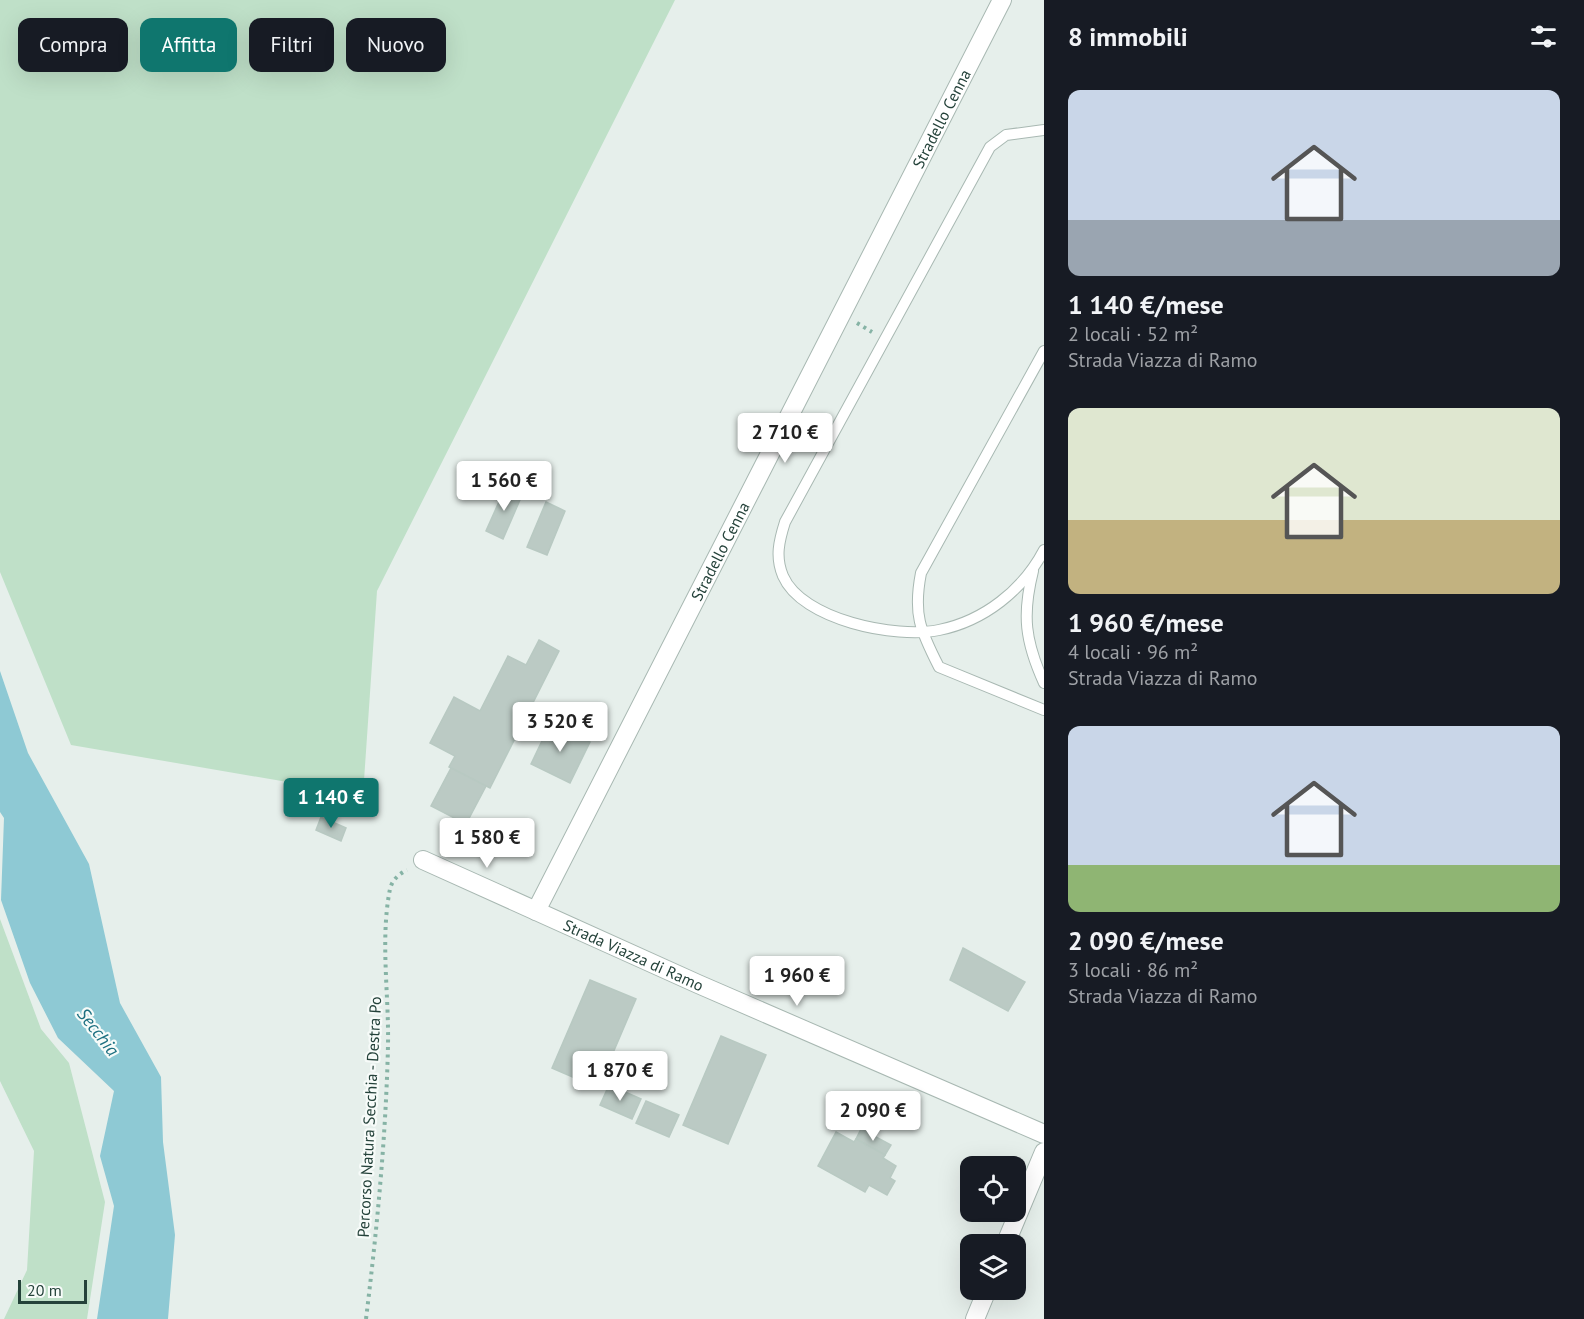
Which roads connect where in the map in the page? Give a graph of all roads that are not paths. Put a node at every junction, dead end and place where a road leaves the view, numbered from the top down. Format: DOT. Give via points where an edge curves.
graph roads {
  1 [pos="1002,0"];
  2 [pos="1044,130"];
  3 [pos="1044,351"];
  4 [pos="1044,550"];
  5 [pos="1033,571"];
  6 [pos="921,632"];
  7 [pos="1044,683"];
  8 [pos="1044,710"];
  9 [pos="423,861"];
  10 [pos="536,911"];
  11 [pos="1044,1134"];
  12 [pos="1044,1152"];
  13 [pos="1010,1234"];
  14 [pos="983,1300"];
  15 [pos="975,1319"];
  1 -- 10 [label="street, Stradello Cenna"];
  2 -- 6 [label="lane" via="1006,135 990,147 784,522 778,555 783,577 806,601 837,618 870,629"];
  3 -- 6 [label="lane" via="921,573 916,613"];
  4 -- 5 [label="lane"];
  5 -- 6 [label="lane" via="990,610 962,623"];
  5 -- 7 [label="lane" via="1026,598 1026,621 1029,646"];
  6 -- 8 [label="lane" via="939,667"];
  9 -- 10 [label="street, Strada Viazza di Ramo"];
  10 -- 11 [label="street, Strada Viazza di Ramo"];
  12 -- 13 [label="street"];
  14 -- 15 [label="street"];
}
